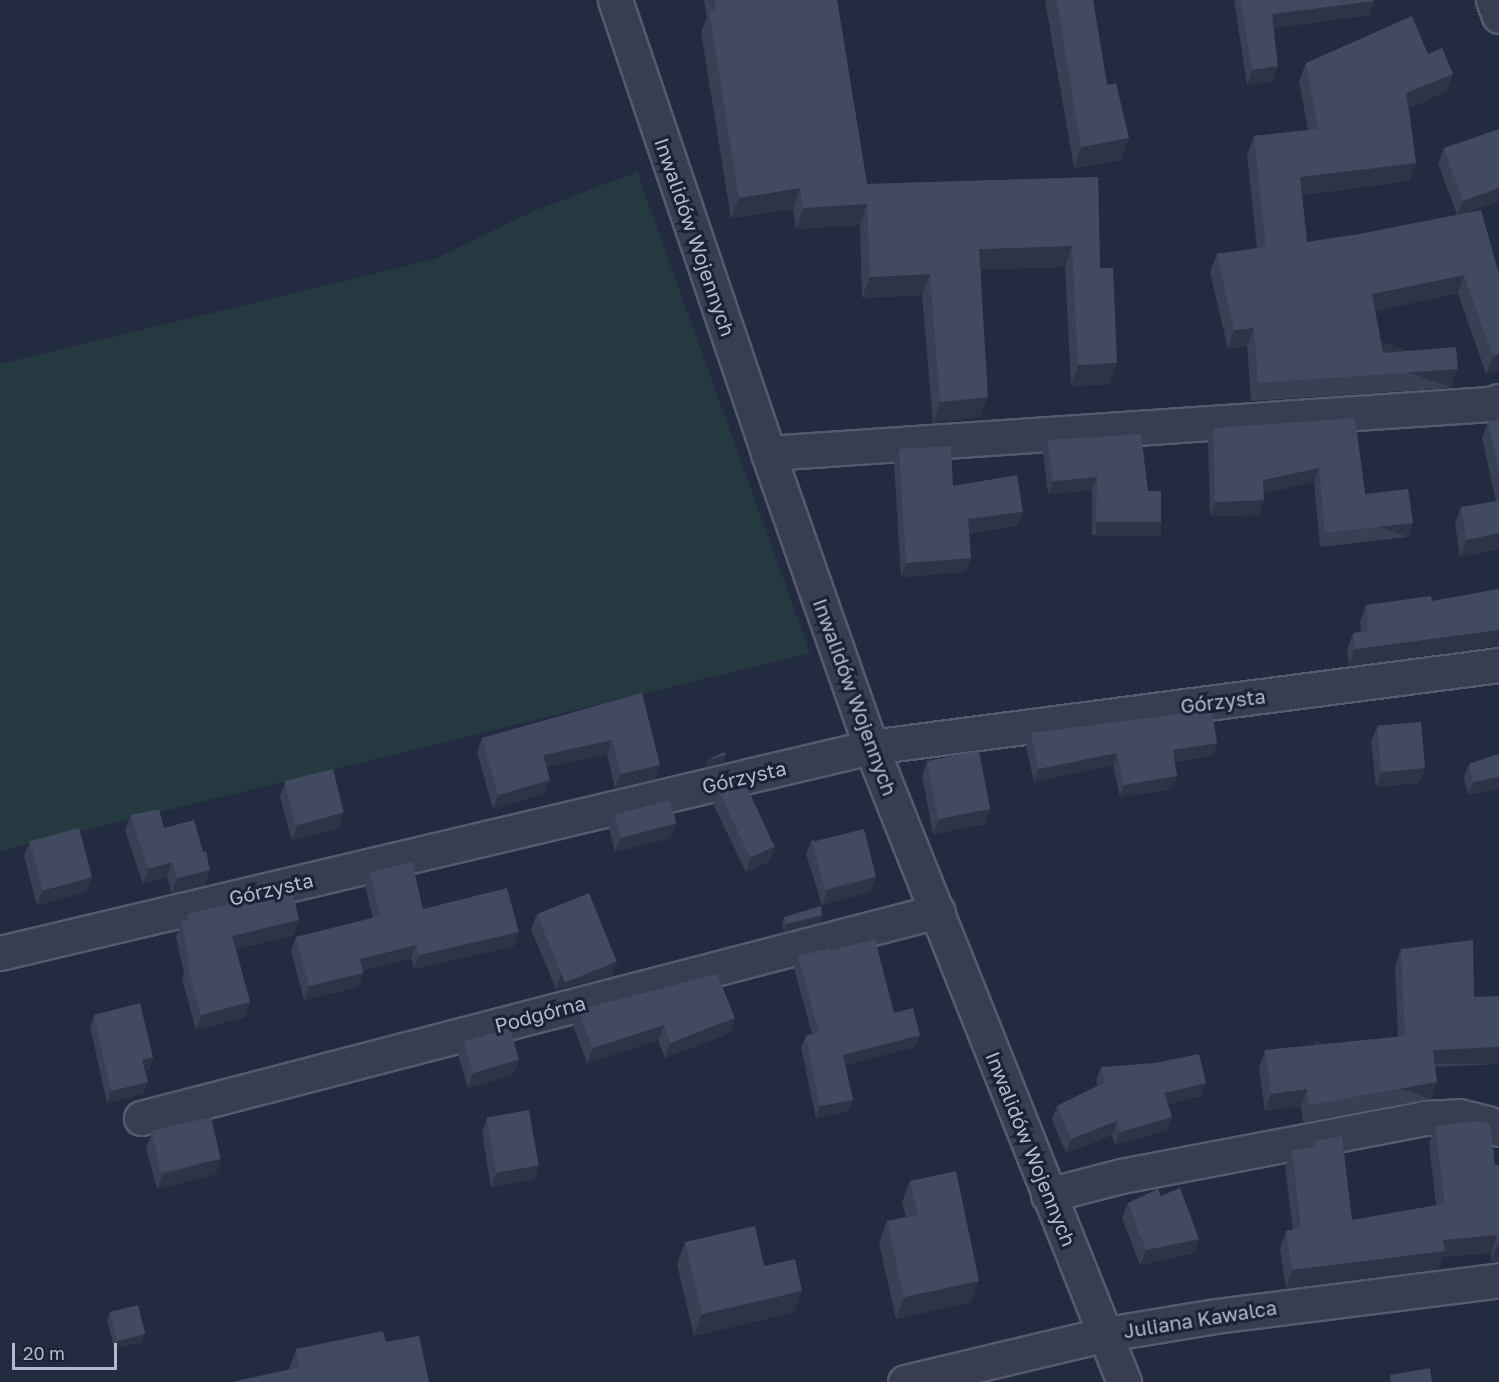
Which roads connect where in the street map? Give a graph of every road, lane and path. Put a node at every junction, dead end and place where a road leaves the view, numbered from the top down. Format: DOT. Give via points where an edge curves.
graph roads {
  1 [pos="615,0"];
  2 [pos="1493,0"];
  3 [pos="1499,16"];
  4 [pos="1499,400"];
  5 [pos="768,453"];
  6 [pos="1499,665"];
  7 [pos="871,747"];
  8 [pos="938,911"];
  9 [pos="0,953"];
  10 [pos="141,1118"];
  11 [pos="1499,1129"];
  12 [pos="1048,1195"];
  13 [pos="1499,1280"];
  14 [pos="1107,1334"];
  15 [pos="905,1382"];
  16 [pos="1124,1382"];
  1 -- 5 [label="street, Inwalidów Wojennych"];
  2 -- 3 [label="street"];
  4 -- 5 [label="street" via="1478,405"];
  5 -- 7 [label="street, Inwalidów Wojennych"];
  6 -- 7 [label="street, Górzysta"];
  7 -- 8 [label="street, Inwalidów Wojennych"];
  7 -- 9 [label="street, Górzysta"];
  8 -- 10 [label="street, Podgórna"];
  8 -- 12 [label="street, Inwalidów Wojennych"];
  11 -- 12 [label="street" via="1459,1116 1424,1118 1121,1176"];
  12 -- 14 [label="street, Inwalidów Wojennych"];
  13 -- 14 [label="street, Juliana Kawalca" via="1227,1314"];
  14 -- 15 [label="street, Juliana Kawalca"];
  14 -- 16 [label="street, Inwalidów Wojennych"];
}
